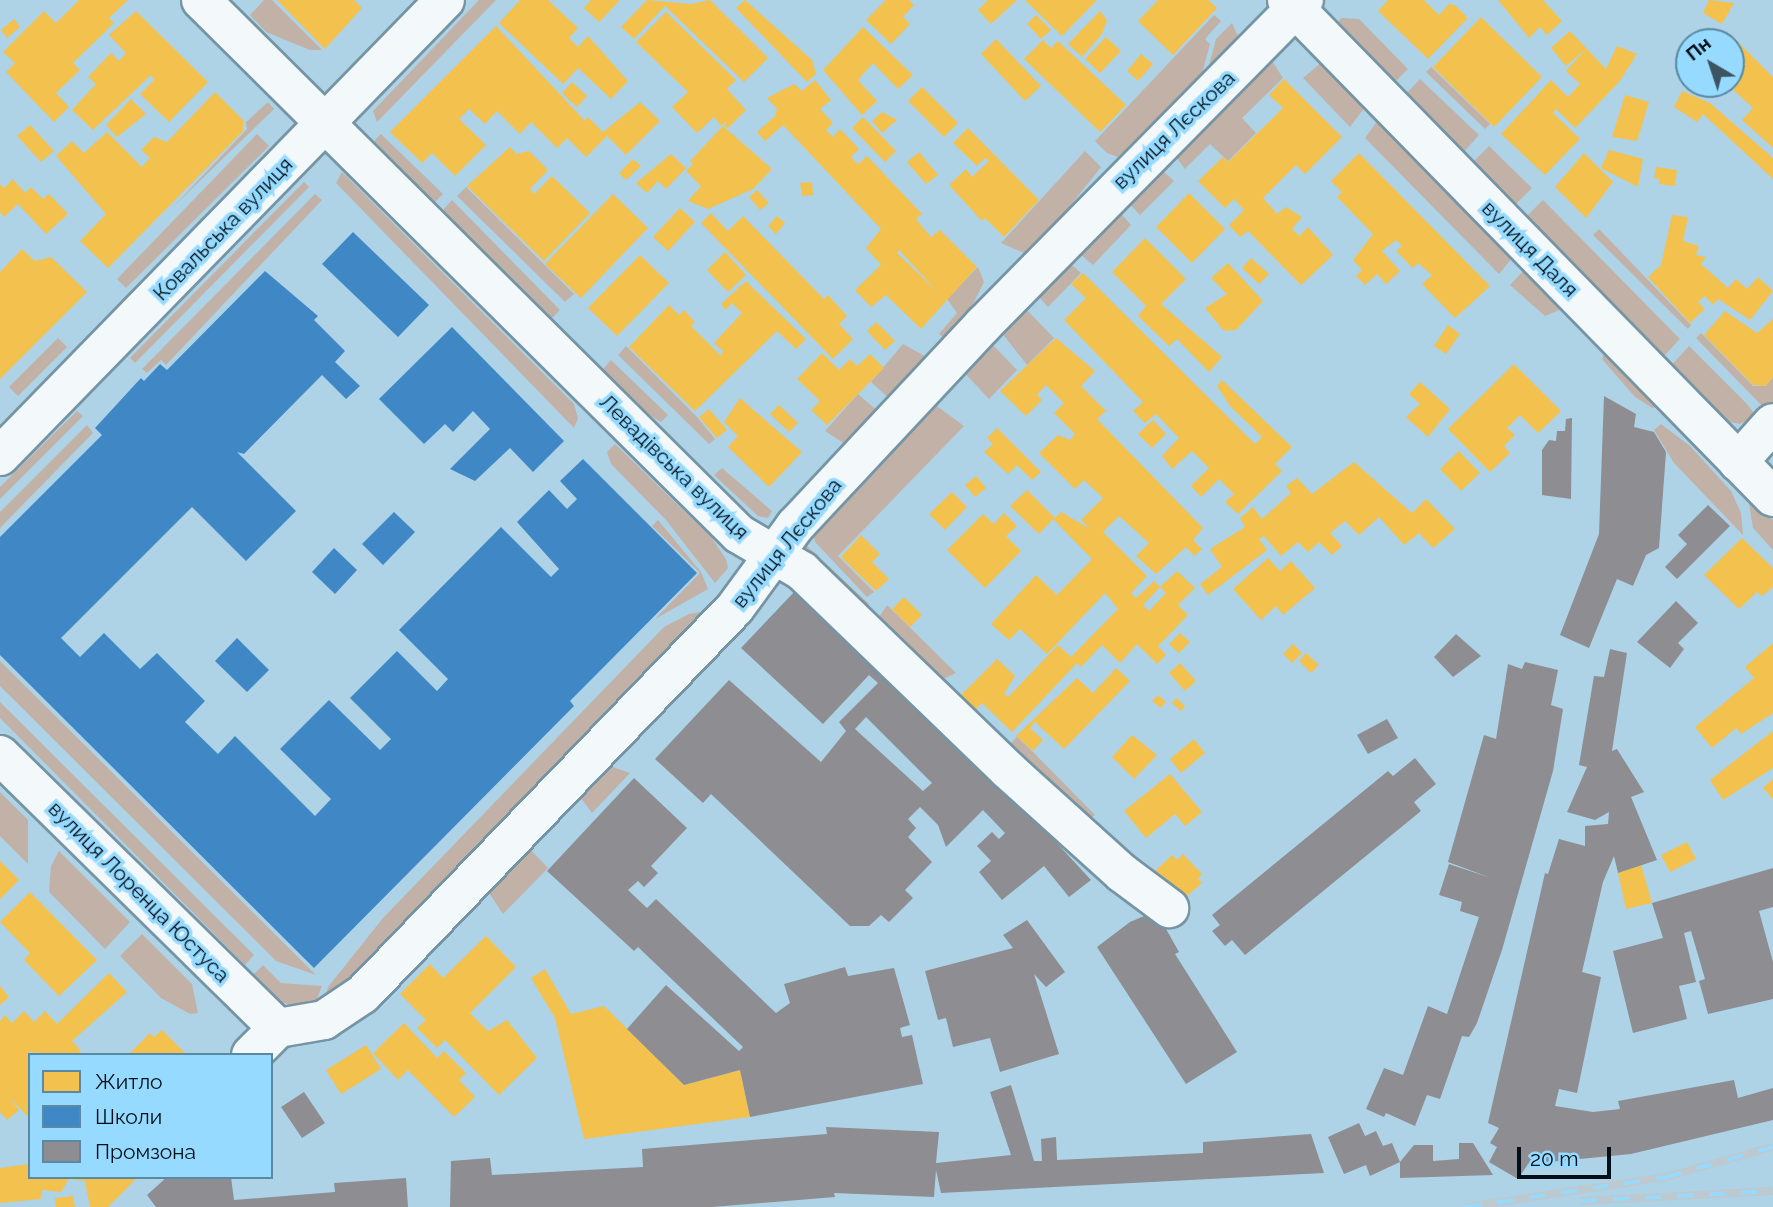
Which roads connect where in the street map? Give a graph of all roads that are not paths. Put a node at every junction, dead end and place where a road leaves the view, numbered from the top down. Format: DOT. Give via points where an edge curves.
graph roads {
  1 [pos="201,0"];
  2 [pos="445,0"];
  3 [pos="1296,3"];
  4 [pos="325,125"];
  5 [pos="1773,422"];
  6 [pos="0,456"];
  7 [pos="1738,462"];
  8 [pos="1773,497"];
  9 [pos="774,554"];
  10 [pos="0,755"];
  11 [pos="1169,908"];
  12 [pos="278,1028"];
  13 [pos="253,1053"];
  1 -- 4 [label="street, Левадівська вулиця"];
  2 -- 4 [label="street, Ковальська вулиця"];
  3 -- 7 [label="street, вулиця Даля"];
  3 -- 9 [label="street, вулиця Лєскова" via="1060,243 847,468"];
  4 -- 6 [label="street, Ковальська вулиця"];
  4 -- 9 [label="street, Левадівська вулиця" via="739,534"];
  5 -- 7 [label="street"];
  7 -- 8 [label="street, вулиця Даля"];
  9 -- 11 [label="street, Левадівська вулиця" via="803,572 1008,770 1122,873"];
  9 -- 12 [label="street, вулиця Лєскова" via="735,608 363,994 324,1020"];
  10 -- 12 [label="street, вулиця Лоренца Юстуса"];
  12 -- 13 [label="street"];
}
